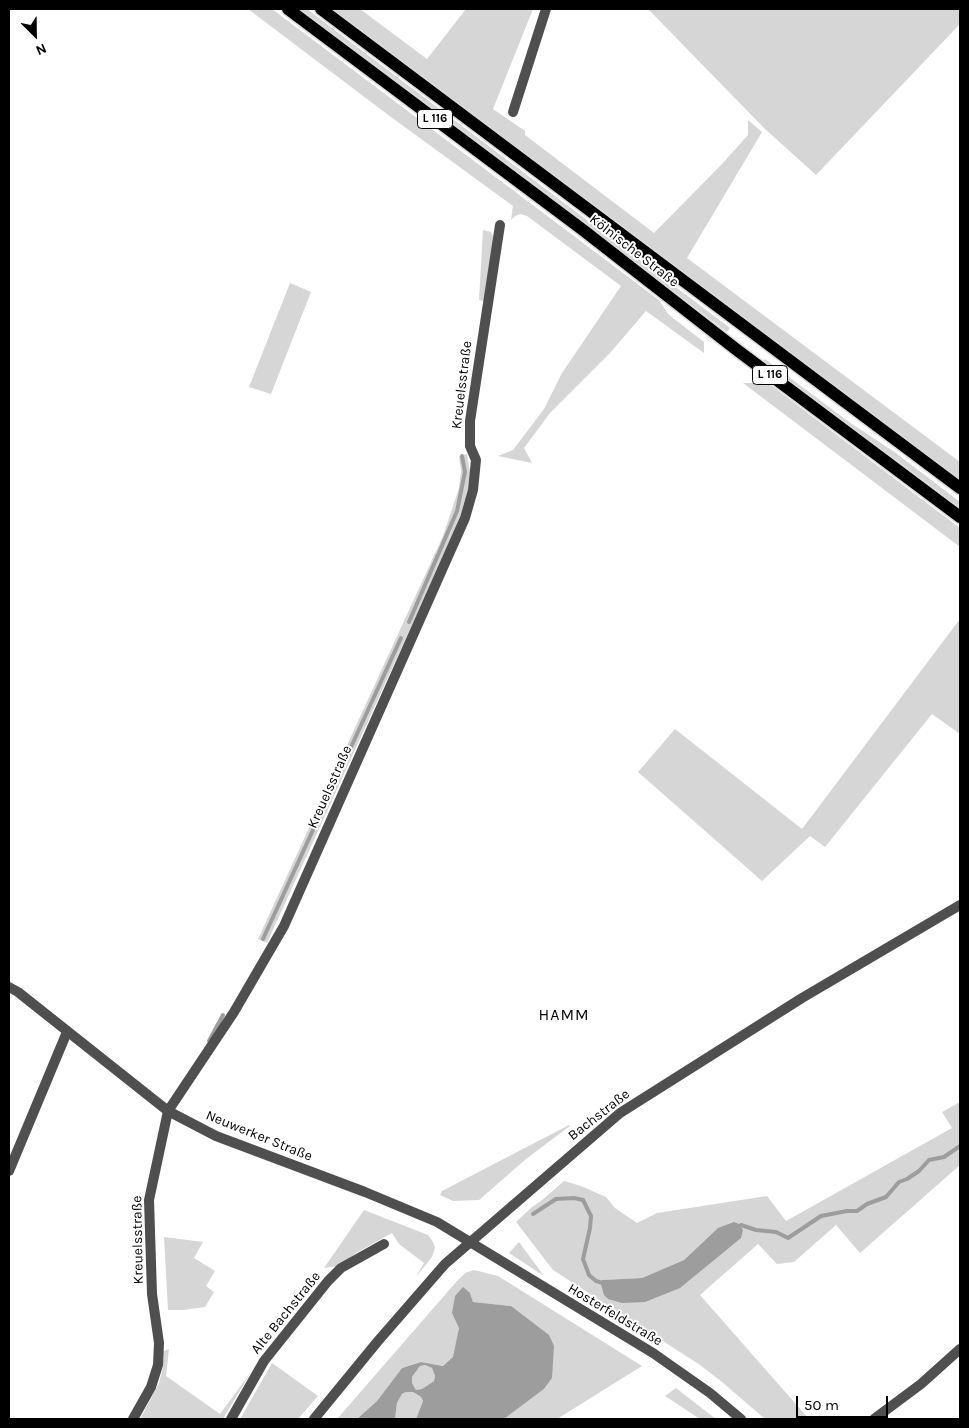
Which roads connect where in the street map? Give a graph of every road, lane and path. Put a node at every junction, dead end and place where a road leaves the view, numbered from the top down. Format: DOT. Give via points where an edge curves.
graph roads {
  1 [pos="288,9"];
  2 [pos="321,9"];
  3 [pos="546,9"];
  4 [pos="513,112"];
  5 [pos="500,225"];
  6 [pos="960,488"];
  7 [pos="960,518"];
  8 [pos="960,906"];
  9 [pos="9,987"];
  10 [pos="67,1032"];
  11 [pos="168,1110"];
  12 [pos="9,1171"];
  13 [pos="471,1242"];
  14 [pos="384,1244"];
  15 [pos="960,1349"];
  16 [pos="133,1419"];
  17 [pos="232,1419"];
  18 [pos="314,1419"];
  19 [pos="741,1419"];
  20 [pos="874,1419"];
  1 -- 7 [label="main road, Kölnische Straße / L 116"];
  2 -- 6 [label="main road, Kölnische Straße / L 116"];
  3 -- 4 [label="street"];
  5 -- 11 [label="street, Kreuelsstraße" via="470,421 470,446 476,460 473,490 465,518 284,926 234,1012"];
  8 -- 13 [label="street, Bachstraße" via="802,998 620,1113"];
  9 -- 10 [label="street, Neuwerker Straße"];
  10 -- 11 [label="street, Neuwerker Straße"];
  10 -- 12 [label="street"];
  11 -- 13 [label="street, Neuwerker Straße" via="216,1136 437,1222"];
  11 -- 16 [label="street, Kreuelsstraße" via="149,1200 158,1365"];
  13 -- 18 [label="street, Bachstraße" via="445,1264"];
  13 -- 19 [label="street, Hosterfeldstraße" via="654,1353"];
  14 -- 17 [label="street, Alte Bachstraße" via="341,1268 328,1281 264,1361"];
  15 -- 20 [label="street" via="921,1384"];
}
